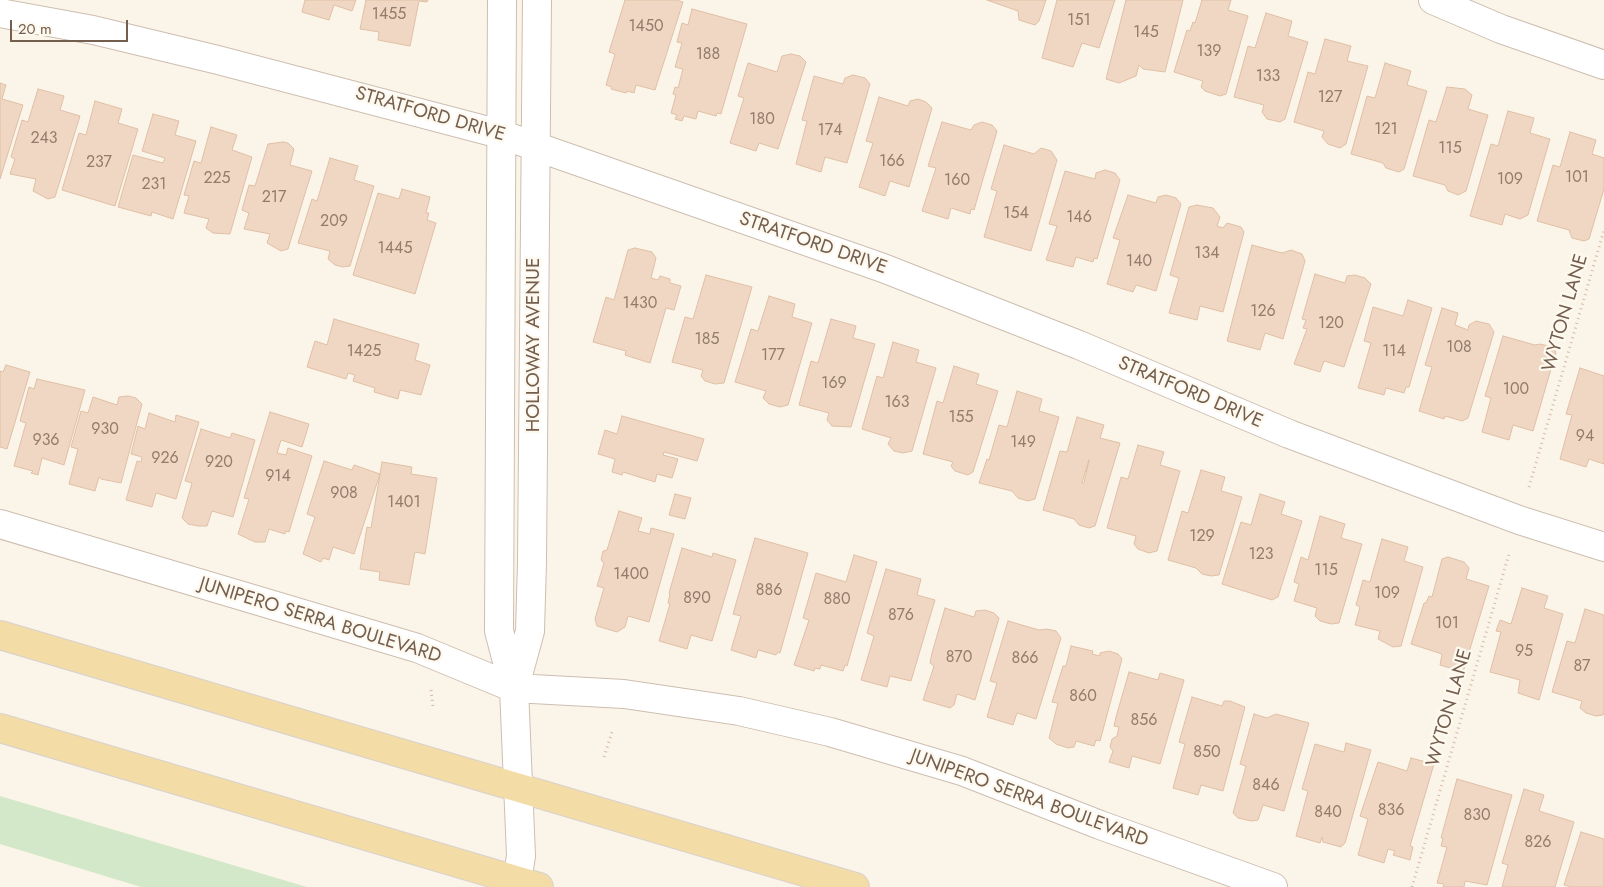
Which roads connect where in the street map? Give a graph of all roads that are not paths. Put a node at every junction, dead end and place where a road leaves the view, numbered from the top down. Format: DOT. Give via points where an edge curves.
graph roads {
  1 [pos="502,0"];
  2 [pos="536,0"];
  3 [pos="1433,0"];
  4 [pos="0,13"];
  5 [pos="1604,65"];
  6 [pos="500,134"];
  7 [pos="536,146"];
  8 [pos="0,524"];
  9 [pos="1604,547"];
  10 [pos="0,635"];
  11 [pos="514,688"];
  12 [pos="0,728"];
  13 [pos="518,788"];
  14 [pos="524,885"];
  15 [pos="855,887"];
  16 [pos="1273,887"];
  1 -- 6 [label="street, HOLLOWAY AVENUE"];
  2 -- 7 [label="street, HOLLOWAY AVENUE"];
  3 -- 5 [label="street" via="1501,30"];
  4 -- 6 [label="street, STRATFORD DRIVE" via="93,30 199,55"];
  6 -- 7 [label="street, STRATFORD DRIVE"];
  6 -- 11 [label="street, HOLLOWAY AVENUE" via="499,631"];
  7 -- 9 [label="street, STRATFORD DRIVE" via="883,268 1289,434 1519,520"];
  7 -- 11 [label="street, HOLLOWAY AVENUE" via="530,631"];
  8 -- 11 [label="street, JUNIPERO SERRA BOULEVARD" via="416,648"];
  10 -- 13 [label="main road"];
  11 -- 13 [label="street, HOLLOWAY AVENUE"];
  11 -- 16 [label="street, JUNIPERO SERRA BOULEVARD" via="624,694 739,711 830,732 962,771"];
  12 -- 14 [label="main road"];
  13 -- 14 [label="street, HOLLOWAY AVENUE"];
  13 -- 15 [label="main road"];
}
